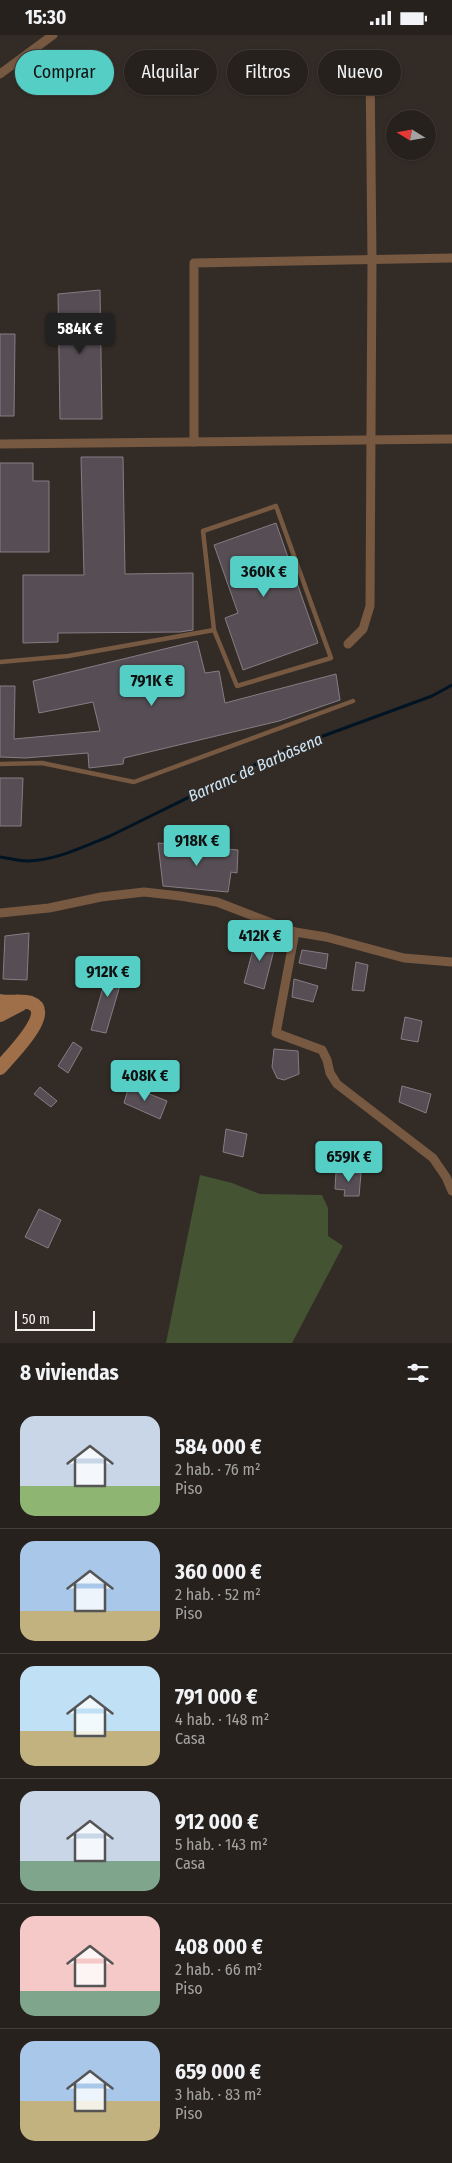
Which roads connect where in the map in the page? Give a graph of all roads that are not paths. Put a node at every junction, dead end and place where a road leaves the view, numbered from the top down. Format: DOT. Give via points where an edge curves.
graph roads {
  1 [pos="53,35"];
  2 [pos="0,74"];
  3 [pos="370,95"];
  4 [pos="452,259"];
  5 [pos="372,261"];
  6 [pos="452,439"];
  7 [pos="372,440"];
  8 [pos="194,442"];
  9 [pos="0,443"];
  10 [pos="214,630"];
  11 [pos="348,644"];
  12 [pos="0,662"];
  13 [pos="353,701"];
  14 [pos="0,764"];
  15 [pos="0,913"];
  16 [pos="295,932"];
  17 [pos="452,962"];
  18 [pos="0,1001"];
  19 [pos="25,1002"];
  20 [pos="0,1015"];
  21 [pos="0,1068"];
  22 [pos="452,1191"];
  1 -- 2 [label="street"];
  3 -- 5 [label="street"];
  4 -- 5 [label="street"];
  5 -- 7 [label="street"];
  5 -- 8 [label="street" via="194,263"];
  6 -- 7 [label="street"];
  7 -- 8 [label="street"];
  7 -- 11 [label="street" via="370,606 364,629"];
  8 -- 9 [label="street"];
  10 -- 10 [label="lane" via="237,686 331,658 276,506 203,531"];
  10 -- 12 [label="lane" via="68,656"];
  13 -- 14 [label="lane" via="134,782 42,763"];
  15 -- 16 [label="street" via="144,892 217,902"];
  16 -- 17 [label="street" via="404,957"];
  16 -- 22 [label="street" via="276,1033 322,1050 336,1084 433,1158"];
  18 -- 19 [label="street"];
  19 -- 20 [label="street"];
  19 -- 21 [label="street" via="37,1007 36,1025"];
}
